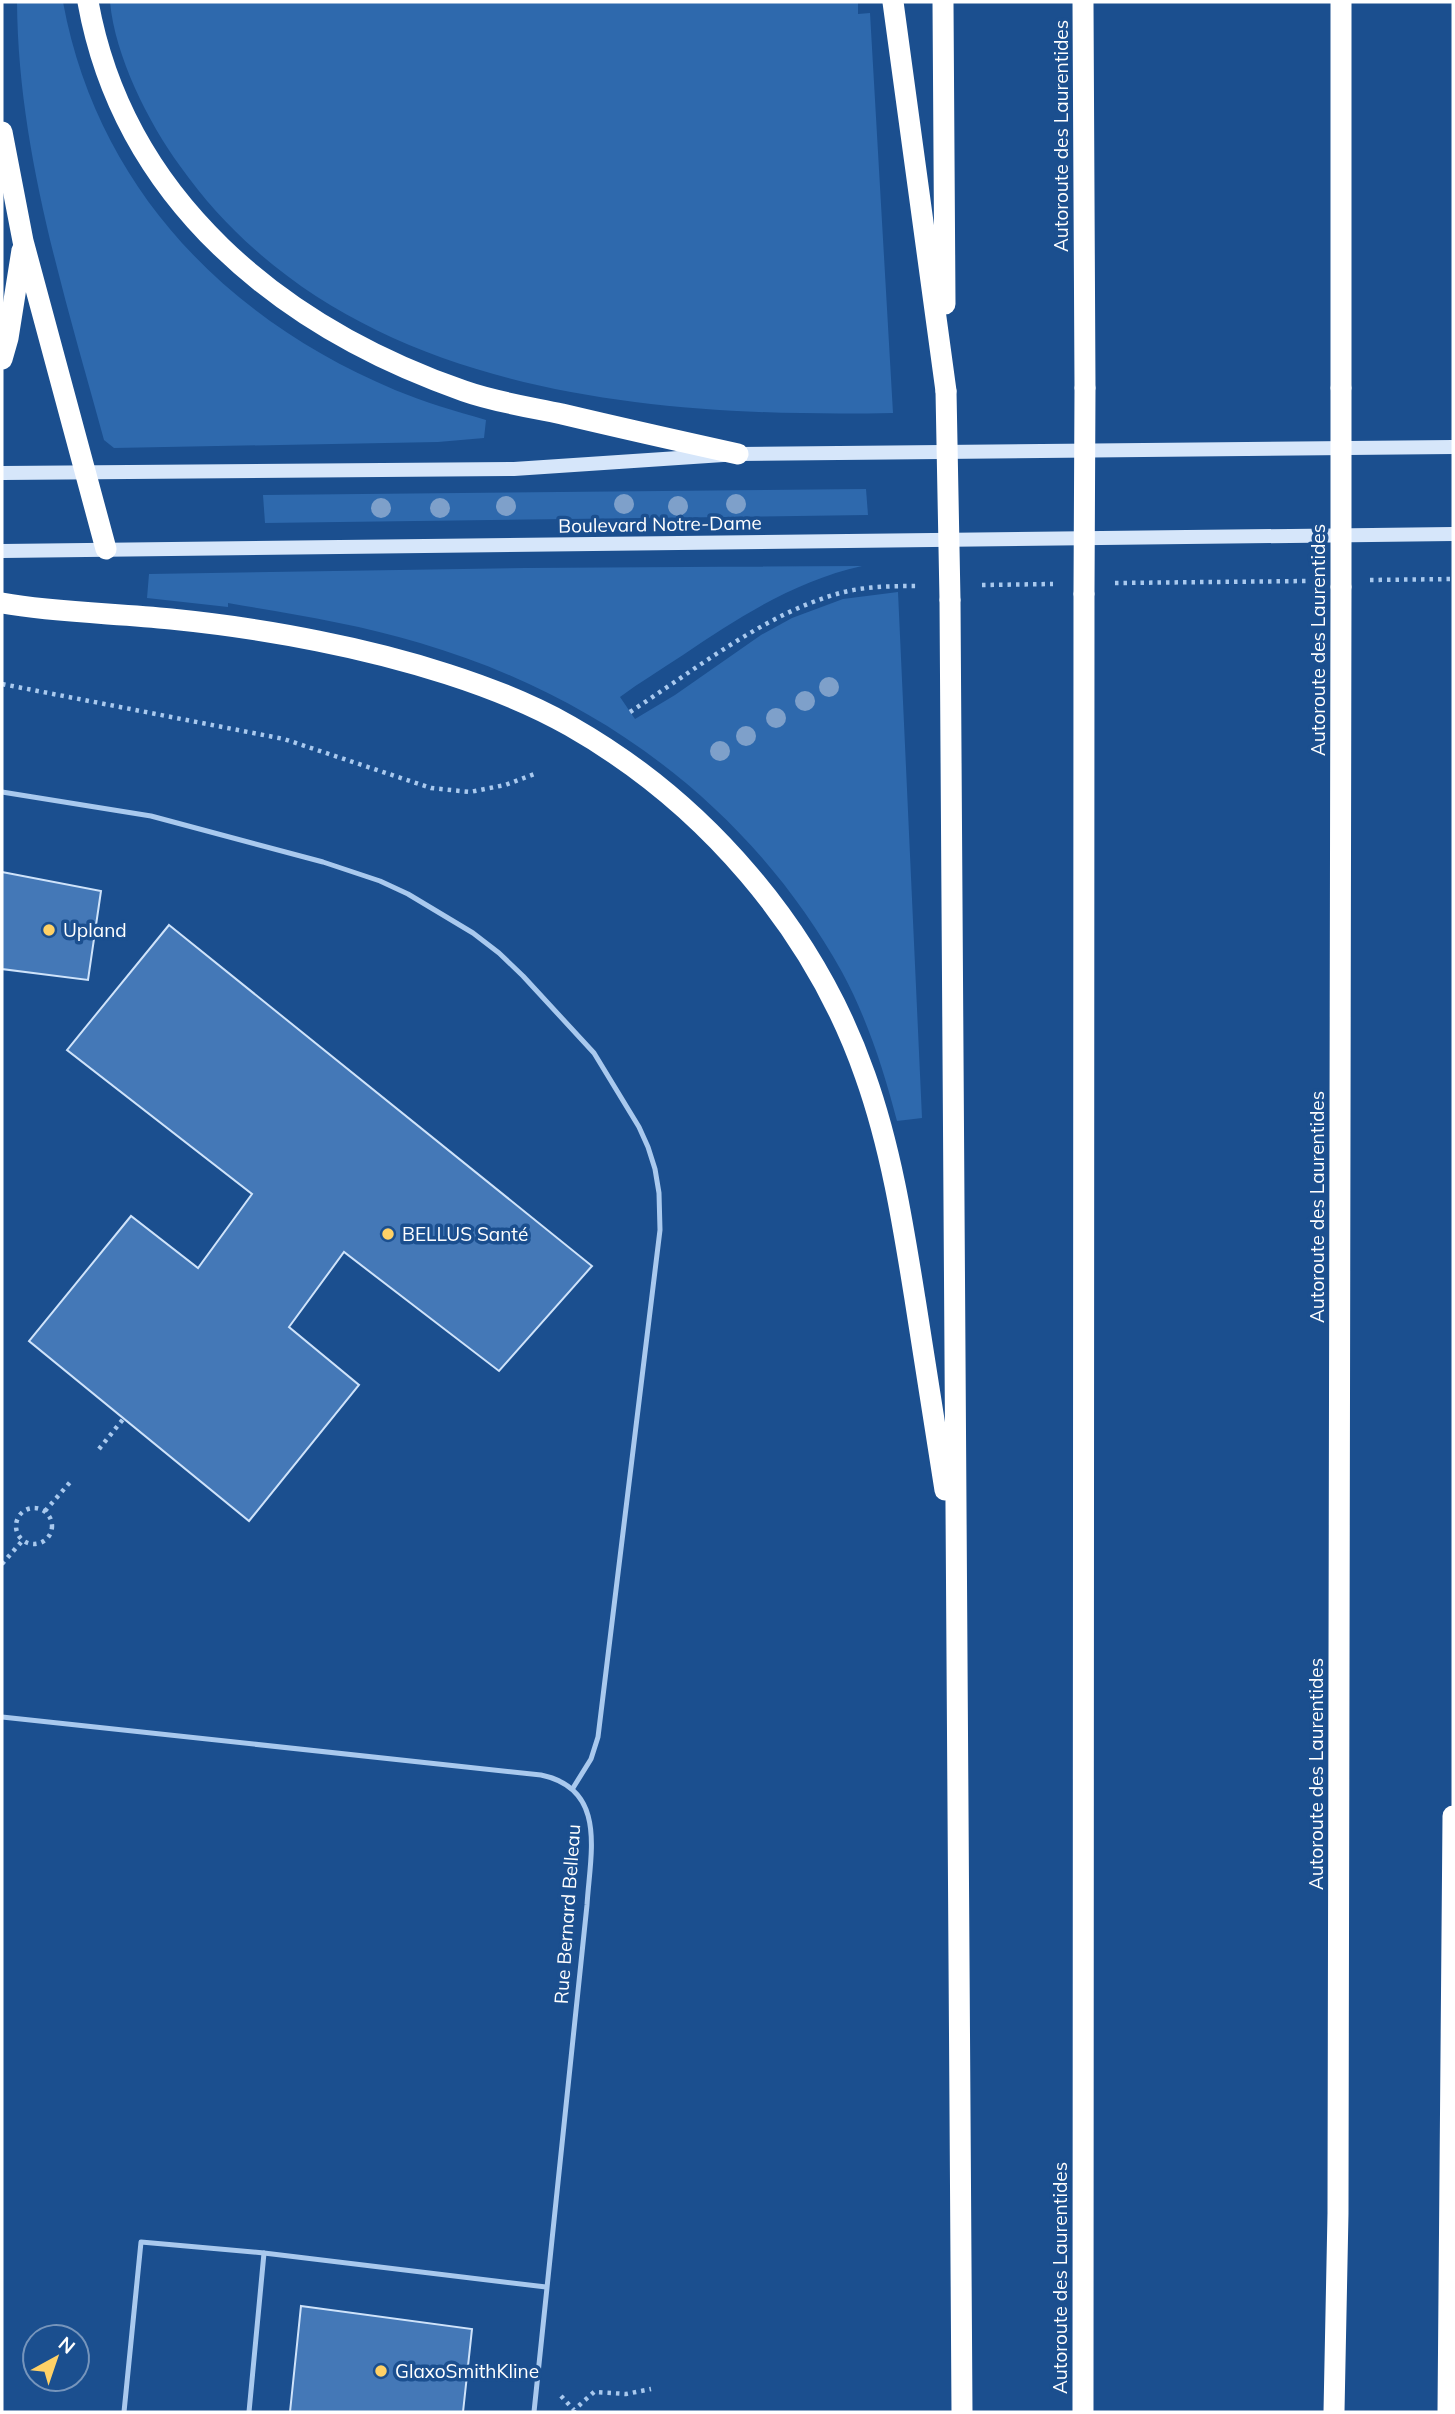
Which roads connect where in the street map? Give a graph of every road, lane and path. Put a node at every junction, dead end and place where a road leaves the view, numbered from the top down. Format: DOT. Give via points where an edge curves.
graph roads {
  1 [pos="88,2"];
  2 [pos="893,2"];
  3 [pos="943,2"];
  4 [pos="1083,2"];
  5 [pos="1341,2"];
  6 [pos="2,132"];
  7 [pos="23,241"];
  8 [pos="2,359"];
  9 [pos="946,391"];
  10 [pos="1453,447"];
  11 [pos="738,454"];
  12 [pos="85,471"];
  13 [pos="2,473"];
  14 [pos="1453,534"];
  15 [pos="106,549"];
  16 [pos="2,551"];
  17 [pos="1453,579"];
  18 [pos="1364,580"];
  19 [pos="2,603"];
  20 [pos="2,684"];
  21 [pos="537,773"];
  22 [pos="2,792"];
  23 [pos="124,1418"];
  24 [pos="100,1449"];
  25 [pos="72,1480"];
  26 [pos="45,1511"];
  27 [pos="23,1540"];
  28 [pos="956,1560"];
  29 [pos="2,1564"];
  30 [pos="2,1717"];
  31 [pos="573,1788"];
  32 [pos="1453,1816"];
  33 [pos="264,2253"];
  34 [pos="546,2287"];
  35 [pos="651,2389"];
  36 [pos="560,2396"];
  37 [pos="124,2412"];
  38 [pos="249,2412"];
  39 [pos="534,2412"];
  40 [pos="962,2412"];
  41 [pos="1083,2412"];
  42 [pos="1334,2412"];
  43 [pos="1448,2412"];
  1 -- 11 [label="highway" via="111,85 150,162 202,229 273,293 363,348 466,392"];
  2 -- 9 [label="highway"];
  3 -- 9 [label="highway"];
  4 -- 41 [label="highway, Autoroute des Laurentides, bridge"];
  5 -- 42 [label="highway, Autoroute des Laurentides, bridge"];
  6 -- 7 [label="highway"];
  7 -- 8 [label="highway"];
  7 -- 12 [label="highway"];
  9 -- 28 [label="highway, bridge"];
  10 -- 11 [label="street"];
  11 -- 12 [label="street" via="514,469"];
  12 -- 13 [label="street"];
  12 -- 15 [label="highway"];
  14 -- 15 [label="street, Boulevard Notre-Dame"];
  15 -- 16 [label="street, Boulevard Notre-Dame"];
  17 -- 18 [label="path"];
  19 -- 28 [label="highway" via="252,630 319,641 437,672 566,724 637,770 713,836 768,897 798,940 825,985 865,1075 897,1190"];
  20 -- 21 [label="path" via="284,739 431,788 470,792"];
  22 -- 31 [label="lane" via="205,829 323,862 408,894 473,933 546,999 594,1053 639,1127 655,1169 660,1230 598,1738"];
  23 -- 24 [label="path"];
  25 -- 26 [label="path"];
  26 -- 27 [label="path" via="33,1507 21,1512 16,1523"];
  26 -- 27 [label="path" via="51,1520 49,1537 34,1544"];
  27 -- 29 [label="path"];
  28 -- 40 [label="highway"];
  30 -- 31 [label="lane" via="541,1776"];
  31 -- 34 [label="lane, Rue Bernard Belleau" via="584,1801 592,1835"];
  32 -- 43 [label="highway"];
  33 -- 34 [label="lane"];
  33 -- 37 [label="lane" via="141,2242"];
  33 -- 38 [label="lane"];
  34 -- 39 [label="lane, Rue Bernard Belleau"];
  35 -- 36 [label="path" via="626,2394 594,2392 574,2410"];
}
